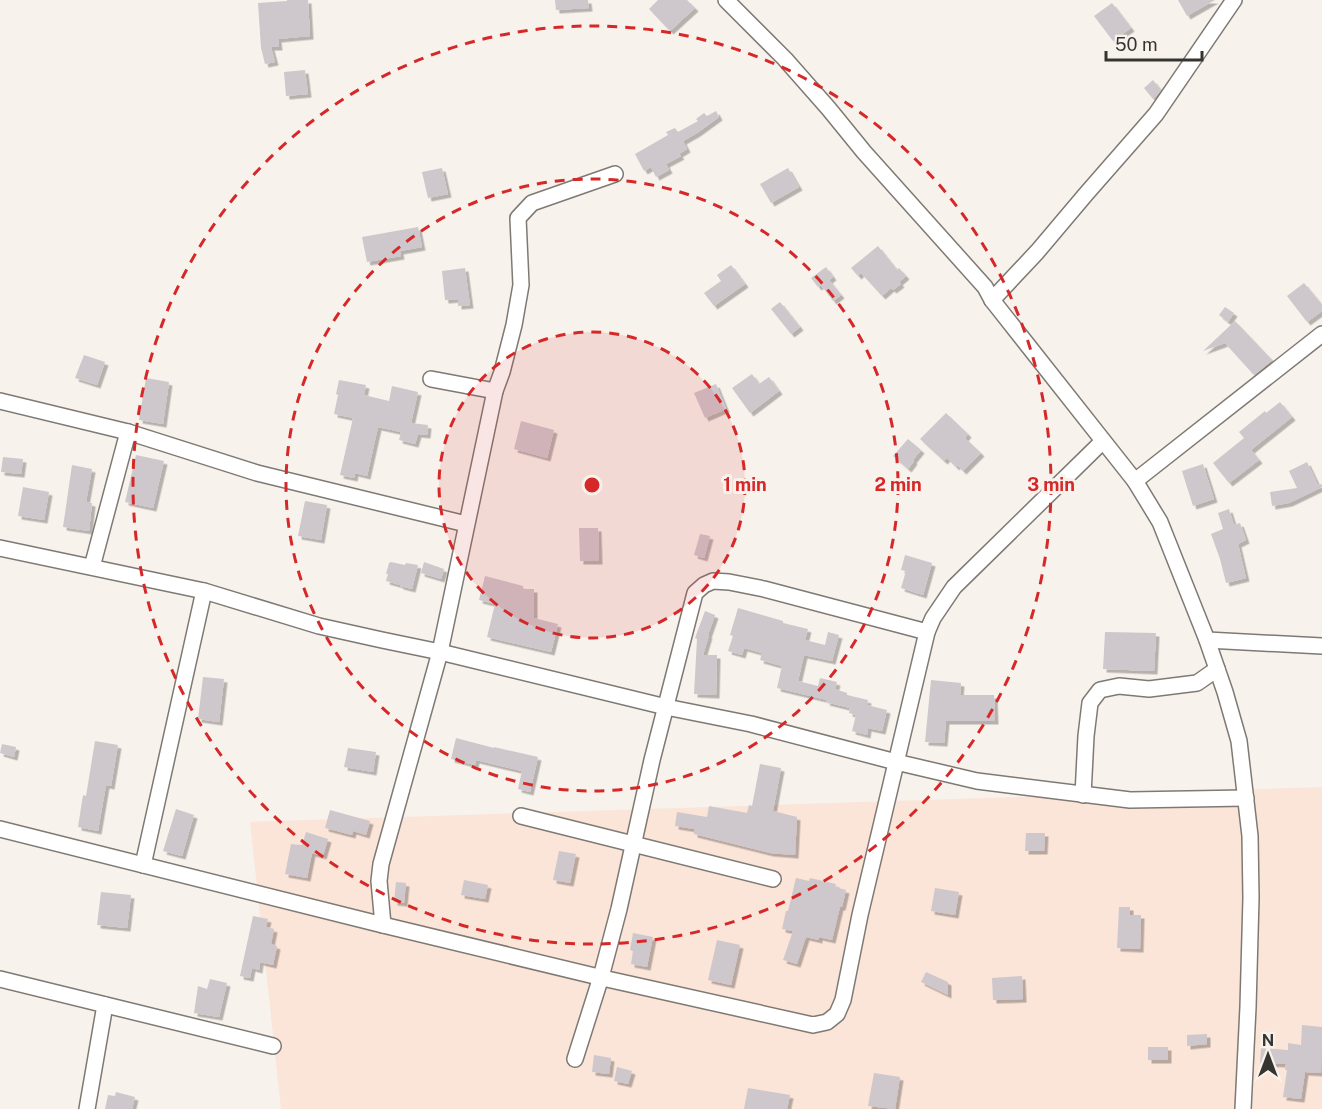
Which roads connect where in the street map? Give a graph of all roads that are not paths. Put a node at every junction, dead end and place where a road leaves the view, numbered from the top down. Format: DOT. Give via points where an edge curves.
graph roads {
  1 [pos="726,0"];
  2 [pos="1234,0"];
  3 [pos="615,174"];
  4 [pos="992,300"];
  5 [pos="1322,334"];
  6 [pos="431,379"];
  7 [pos="495,391"];
  8 [pos="0,401"];
  9 [pos="128,432"];
  10 [pos="1103,441"];
  11 [pos="1135,481"];
  12 [pos="466,524"];
  13 [pos="0,548"];
  14 [pos="92,567"];
  15 [pos="204,591"];
  16 [pos="927,632"];
  17 [pos="1207,640"];
  18 [pos="1322,646"];
  19 [pos="440,652"];
  20 [pos="1217,669"];
  21 [pos="666,707"];
  22 [pos="896,762"];
  23 [pos="1083,795"];
  24 [pos="1246,798"];
  25 [pos="521,816"];
  26 [pos="0,829"];
  27 [pos="633,844"];
  28 [pos="143,865"];
  29 [pos="773,879"];
  30 [pos="383,926"];
  31 [pos="601,977"];
  32 [pos="0,979"];
  33 [pos="105,1005"];
  34 [pos="273,1046"];
  35 [pos="575,1059"];
  36 [pos="87,1109"];
  37 [pos="1243,1109"];
  1 -- 4 [label="street" via="785,59 985,287"];
  2 -- 4 [label="street" via="1156,114"];
  3 -- 7 [label="street" via="532,203 518,218 521,285"];
  4 -- 10 [label="street"];
  5 -- 11 [label="street"];
  6 -- 7 [label="street"];
  7 -- 12 [label="street"];
  8 -- 9 [label="street"];
  9 -- 12 [label="street" via="257,474"];
  9 -- 14 [label="street"];
  10 -- 11 [label="street"];
  10 -- 16 [label="street" via="954,587"];
  11 -- 17 [label="street" via="1160,522"];
  12 -- 19 [label="street"];
  13 -- 14 [label="street"];
  14 -- 15 [label="street"];
  15 -- 19 [label="street" via="319,626"];
  15 -- 28 [label="street"];
  16 -- 21 [label="street" via="765,590 713,581 695,593"];
  16 -- 22 [label="street"];
  17 -- 18 [label="street"];
  17 -- 20 [label="street"];
  19 -- 21 [label="street"];
  19 -- 30 [label="street" via="381,864"];
  20 -- 23 [label="street" via="1197,683 1100,690 1090,703"];
  20 -- 24 [label="street" via="1239,741"];
  21 -- 22 [label="street" via="751,724"];
  21 -- 27 [label="street"];
  22 -- 23 [label="street" via="977,780"];
  22 -- 31 [label="street" via="843,1000 837,1014 827,1022 813,1025"];
  23 -- 24 [label="street" via="1130,800"];
  24 -- 37 [label="street" via="1251,898"];
  25 -- 27 [label="street"];
  26 -- 28 [label="street"];
  27 -- 29 [label="street"];
  27 -- 31 [label="street"];
  28 -- 30 [label="street"];
  30 -- 31 [label="street"];
  31 -- 35 [label="street"];
  32 -- 33 [label="street"];
  33 -- 34 [label="street"];
  33 -- 36 [label="street"];
}
